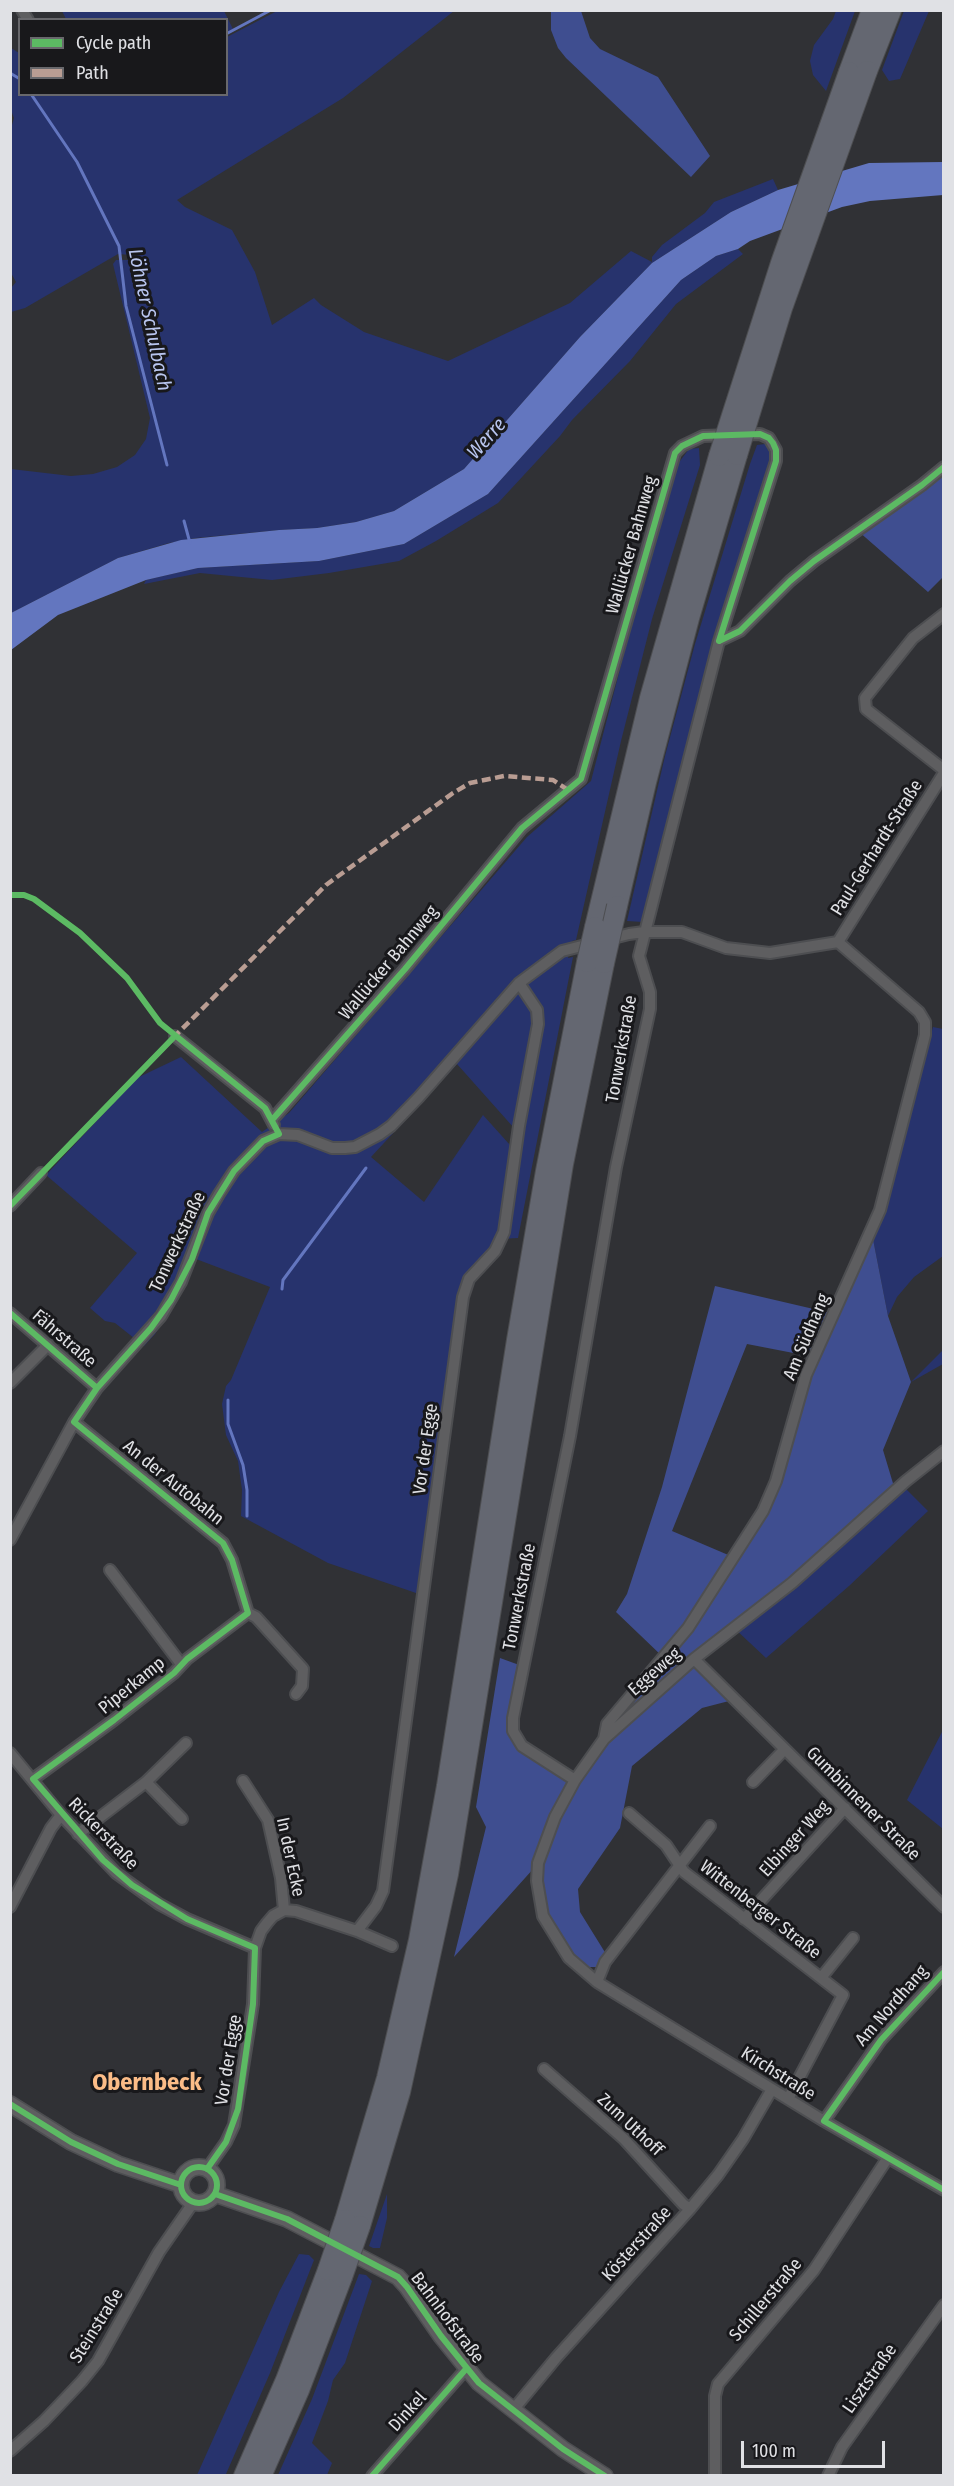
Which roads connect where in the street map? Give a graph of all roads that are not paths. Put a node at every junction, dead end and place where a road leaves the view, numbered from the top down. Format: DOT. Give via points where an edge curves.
graph roads {
  1 [pos="872,10"];
  2 [pos="891,10"];
  3 [pos="858,71"];
  4 [pos="728,455"];
  5 [pos="944,467"];
  6 [pos="944,614"];
  7 [pos="719,641"];
  8 [pos="944,771"];
  9 [pos="644,932"];
  10 [pos="838,942"];
  11 [pos="596,962"];
  12 [pos="519,983"];
  13 [pos="175,1035"];
  14 [pos="272,1120"];
  15 [pos="279,1134"];
  16 [pos="41,1173"];
  17 [pos="10,1206"];
  18 [pos="10,1313"];
  19 [pos="48,1345"];
  20 [pos="10,1383"];
  21 [pos="97,1388"];
  22 [pos="74,1422"];
  23 [pos="944,1451"];
  24 [pos="10,1540"];
  25 [pos="110,1570"];
  26 [pos="248,1613"];
  27 [pos="694,1659"];
  28 [pos="181,1664"];
  29 [pos="296,1694"];
  30 [pos="604,1739"];
  31 [pos="186,1743"];
  32 [pos="784,1750"];
  33 [pos="10,1753"];
  34 [pos="33,1779"];
  35 [pos="575,1780"];
  36 [pos="243,1781"];
  37 [pos="147,1782"];
  38 [pos="753,1782"];
  39 [pos="845,1808"];
  40 [pos="628,1813"];
  41 [pos="61,1815"];
  42 [pos="182,1819"];
  43 [pos="710,1826"];
  44 [pos="78,1834"];
  45 [pos="680,1865"];
  46 [pos="10,1907"];
  47 [pos="944,1907"];
  48 [pos="284,1910"];
  49 [pos="744,1919"];
  50 [pos="357,1931"];
  51 [pos="853,1938"];
  52 [pos="392,1946"];
  53 [pos="255,1948"];
  54 [pos="944,1972"];
  55 [pos="821,1978"];
  56 [pos="597,1982"];
  57 [pos="544,2069"];
  58 [pos="772,2089"];
  59 [pos="788,2099"];
  60 [pos="10,2104"];
  61 [pos="824,2121"];
  62 [pos="887,2158"];
  63 [pos="207,2169"];
  64 [pos="181,2185"];
  65 [pos="944,2190"];
  66 [pos="215,2194"];
  67 [pos="192,2203"];
  68 [pos="690,2209"];
  69 [pos="335,2273"];
  70 [pos="944,2305"];
  71 [pos="466,2369"];
  72 [pos="513,2410"];
  73 [pos="10,2451"];
  74 [pos="244,2475"];
  75 [pos="261,2475"];
  76 [pos="372,2475"];
  77 [pos="601,2475"];
  78 [pos="715,2475"];
  79 [pos="828,2475"];
  1 -- 3 [label="highway"];
  2 -- 3 [label="highway"];
  3 -- 4 [label="highway, bridge" via="782,308"];
  4 -- 11 [label="highway, bridge" via="617,906"];
  4 -- 11 [label="highway, bridge" via="650,698 595,927"];
  5 -- 7 [label="street" via="814,561 740,631"];
  6 -- 8 [label="street" via="913,638 865,698 866,710"];
  7 -- 9 [label="street, Wallücker Bahnweg"];
  7 -- 14 [label="street, Wallücker Bahnweg" via="776,461 773,443 760,434 703,436 675,453 581,779 522,828"];
  8 -- 10 [label="street, Paul-Gerhardt-Straße"];
  9 -- 10 [label="street" via="682,932 726,948 770,953"];
  9 -- 12 [label="street" via="562,951"];
  9 -- 35 [label="street, Tonwerkstraße" via="639,956 650,1009 616,1167 570,1436 513,1719 513,1731 522,1746"];
  10 -- 30 [label="street, Am Südhang" via="919,1012 925,1022 925,1035 880,1210 806,1375 776,1481 763,1511 688,1628 607,1724"];
  11 -- 69 [label="highway, bridge" via="448,1874 400,2092"];
  12 -- 15 [label="street" via="419,1097 380,1134 355,1147 332,1148 298,1135"];
  12 -- 50 [label="street, Vor der Egge" via="537,1010 538,1024 504,1232 495,1251 469,1279 463,1297 383,1891"];
  13 -- 14 [label="street" via="265,1108"];
  14 -- 15 [label="street"];
  15 -- 21 [label="street, Tonwerkstraße" via="263,1141 234,1171 208,1213 192,1259 171,1300"];
  16 -- 17 [label="street"];
  18 -- 19 [label="street, Fährstraße"];
  19 -- 20 [label="street"];
  19 -- 21 [label="street, Fährstraße"];
  21 -- 22 [label="street, Tonwerkstraße"];
  22 -- 24 [label="street, Tonwerkstraße"];
  22 -- 26 [label="street, An der Autobahn" via="223,1543"];
  23 -- 27 [label="street, Eggeweg" via="792,1583"];
  25 -- 28 [label="street, Piperkamp"];
  26 -- 28 [label="street, Piperkamp"];
  26 -- 29 [label="street" via="303,1669 302,1686"];
  27 -- 30 [label="street, Eggeweg"];
  27 -- 32 [label="street, Gumbinnener Straße"];
  28 -- 34 [label="street, Piperkamp" via="114,1720"];
  30 -- 35 [label="street, Eggeweg"];
  31 -- 37 [label="street"];
  32 -- 38 [label="street, Gumbinnener Straße"];
  32 -- 39 [label="street, Gumbinnener Straße"];
  33 -- 34 [label="street, Rickerstraße"];
  34 -- 41 [label="street, Rickerstraße"];
  35 -- 56 [label="street, Eggeweg" via="555,1817 538,1863 537,1881 543,1916 568,1958"];
  36 -- 48 [label="street, In der Ecke" via="268,1820"];
  37 -- 42 [label="street"];
  37 -- 44 [label="street"];
  39 -- 47 [label="street, Gumbinnener Straße"];
  39 -- 49 [label="street, Elbinger Weg"];
  40 -- 45 [label="street, Wittenberger Straße" via="666,1845"];
  41 -- 44 [label="street, Rickerstraße"];
  41 -- 46 [label="street"];
  43 -- 45 [label="street, Wittenberger Straße"];
  44 -- 53 [label="street, Rickerstraße" via="117,1873 159,1904"];
  45 -- 49 [label="street, Wittenberger Straße"];
  45 -- 56 [label="street, Wittenberger Straße" via="605,1962"];
  48 -- 50 [label="street"];
  48 -- 53 [label="street, Vor der Egge" via="261,1931"];
  49 -- 55 [label="street, Wittenberger Straße"];
  50 -- 52 [label="street"];
  51 -- 55 [label="street, Wittenberger Straße"];
  53 -- 63 [label="street, Vor der Egge" via="253,2004 238,2109 226,2142"];
  54 -- 61 [label="street, Am Nordhang" via="881,2040"];
  55 -- 59 [label="street, Wittenberger Straße" via="843,1995"];
  56 -- 58 [label="street, Kirchstraße"];
  57 -- 68 [label="street, Zum Uthoff" via="624,2139"];
  58 -- 59 [label="street, Kirchstraße"];
  58 -- 68 [label="street, Kösterstraße" via="731,2158"];
  59 -- 61 [label="street, Kirchstraße"];
  60 -- 64 [label="street" via="78,2146"];
  61 -- 62 [label="street, Kirchstraße"];
  62 -- 65 [label="street, Kirchstraße"];
  62 -- 78 [label="street, Schillerstraße" via="814,2270 718,2384"];
  63 -- 64 [label="street" via="190,2169"];
  63 -- 66 [label="street" via="217,2183"];
  64 -- 67 [label="street" via="184,2196"];
  66 -- 67 [label="street" via="202,2203"];
  66 -- 71 [label="street, Bahnhofstraße" via="287,2219 398,2277"];
  67 -- 73 [label="street, Steinstraße" via="159,2252 98,2361 44,2421"];
  68 -- 72 [label="street, Kösterstraße"];
  69 -- 74 [label="highway"];
  69 -- 75 [label="highway" via="299,2390"];
  70 -- 79 [label="street, Lisztstraße" via="842,2447"];
  71 -- 72 [label="street, Bahnhofstraße"];
  71 -- 76 [label="street, Dinkel"];
  72 -- 77 [label="street, Bahnhofstraße"];
}
